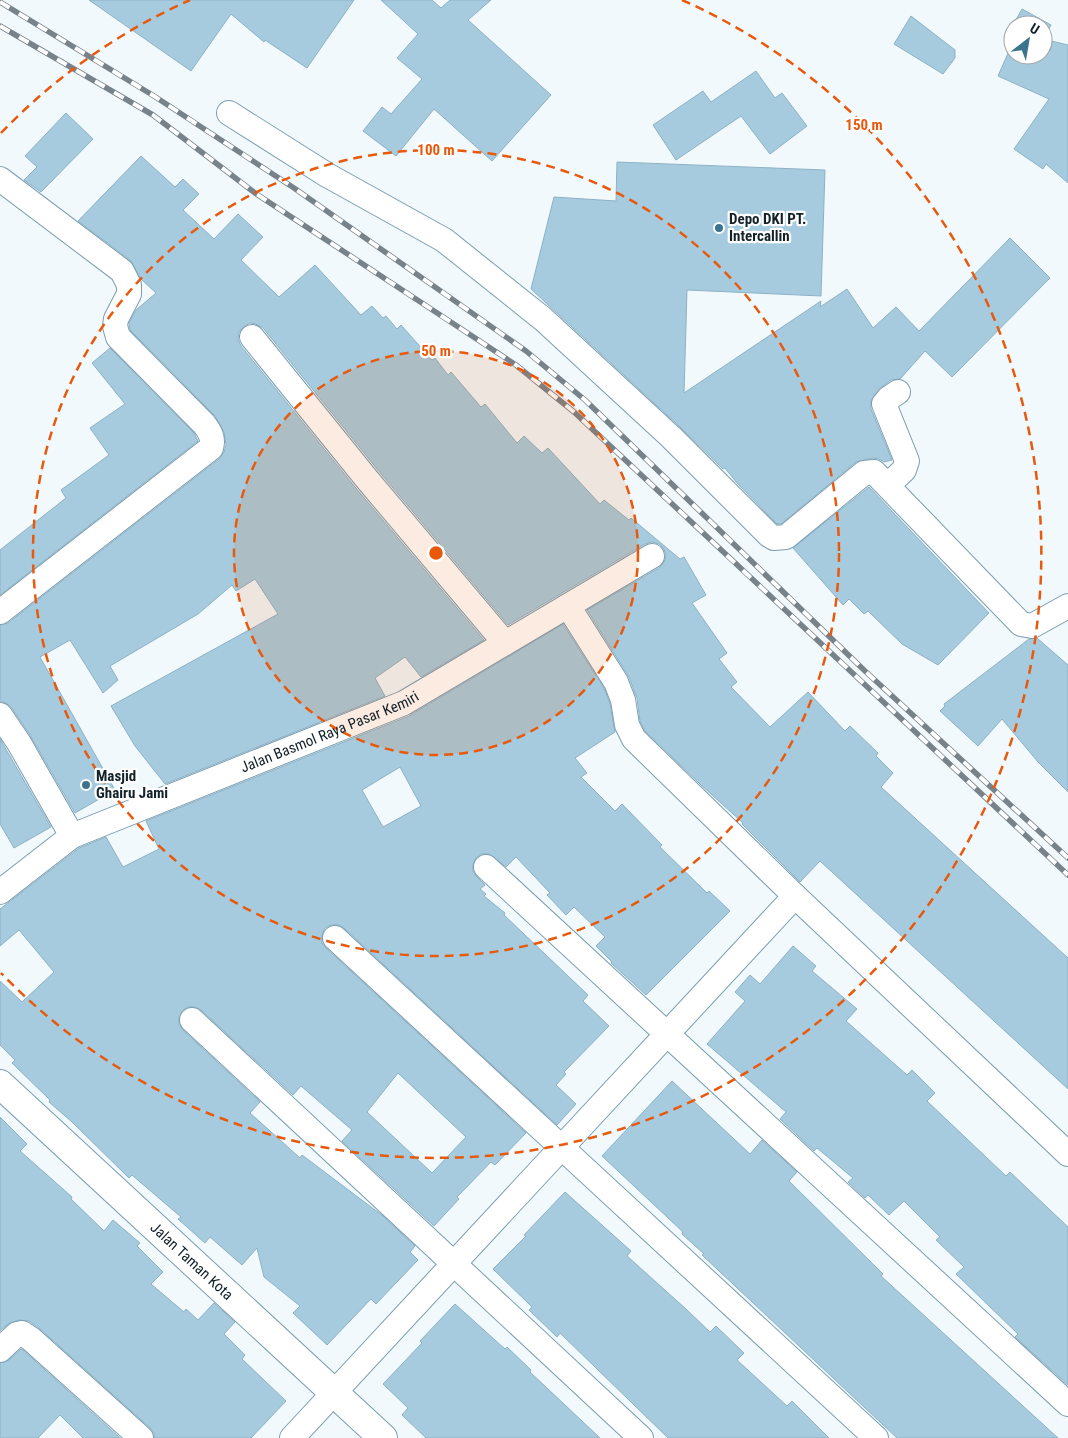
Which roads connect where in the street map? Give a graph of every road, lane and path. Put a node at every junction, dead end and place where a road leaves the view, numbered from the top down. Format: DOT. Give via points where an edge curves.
graph roads {
  1 [pos="229,113"];
  2 [pos="0,179"];
  3 [pos="252,338"];
  4 [pos="898,392"];
  5 [pos="888,485"];
  6 [pos="652,556"];
  7 [pos="568,606"];
  8 [pos="1068,606"];
  9 [pos="0,612"];
  10 [pos="505,643"];
  11 [pos="0,715"];
  12 [pos="72,836"];
  13 [pos="486,866"];
  14 [pos="0,892"];
  15 [pos="795,896"];
  16 [pos="335,938"];
  17 [pos="192,1020"];
  18 [pos="667,1034"];
  19 [pos="0,1084"];
  20 [pos="562,1148"];
  21 [pos="1068,1154"];
  22 [pos="454,1263"];
  23 [pos="0,1350"];
  24 [pos="334,1393"];
  25 [pos="1068,1404"];
  26 [pos="141,1438"];
  27 [pos="292,1438"];
  28 [pos="383,1438"];
  29 [pos="641,1438"];
  30 [pos="876,1438"];
  1 -- 5 [label="street" via="327,175 444,240 543,319 774,538 786,537 864,473 874,472"];
  2 -- 9 [label="street" via="122,271 129,294 116,319 118,338 204,424 213,442 211,448"];
  3 -- 10 [label="street"];
  4 -- 5 [label="street" via="884,404 907,461 904,470"];
  5 -- 8 [label="street" via="1021,624 1032,626"];
  6 -- 7 [label="street, Jalan Basmol Raya Pasar Kemiri"];
  7 -- 10 [label="street, Jalan Basmol Raya Pasar Kemiri"];
  7 -- 15 [label="street" via="616,682 634,739"];
  10 -- 12 [label="street, Jalan Basmol Raya Pasar Kemiri" via="404,702"];
  11 -- 12 [label="street"];
  12 -- 14 [label="street, Jalan Basmol Raya Pasar Kemiri"];
  13 -- 18 [label="street"];
  15 -- 18 [label="street"];
  15 -- 21 [label="street"];
  16 -- 20 [label="street"];
  17 -- 22 [label="street"];
  18 -- 20 [label="street"];
  18 -- 25 [label="street"];
  19 -- 24 [label="street, Jalan Taman Kota"];
  20 -- 22 [label="street"];
  20 -- 30 [label="street"];
  22 -- 24 [label="street"];
  22 -- 29 [label="street"];
  23 -- 26 [label="street" via="17,1334 31,1339"];
  24 -- 27 [label="street"];
  24 -- 28 [label="street, Jalan Taman Kota"];
}
